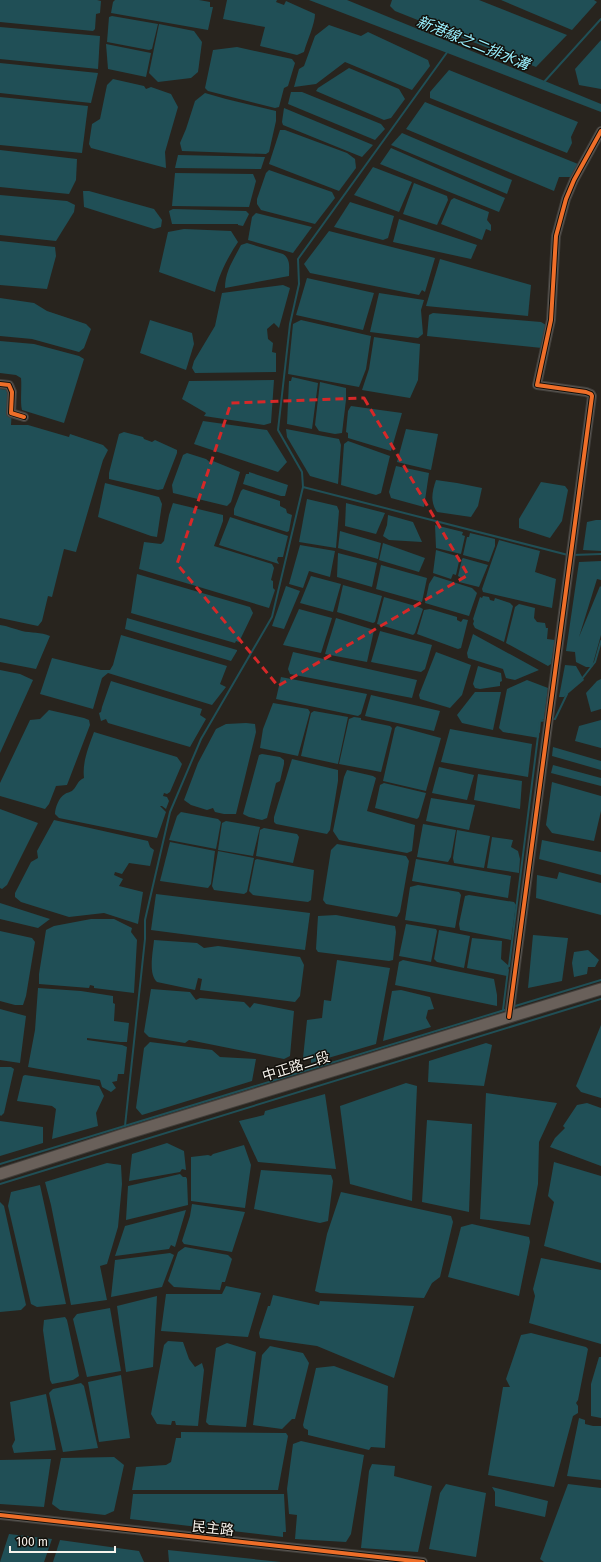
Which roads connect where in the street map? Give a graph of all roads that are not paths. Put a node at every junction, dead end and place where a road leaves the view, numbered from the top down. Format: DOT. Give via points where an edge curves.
graph roads {
  1 [pos="601,131"];
  2 [pos="0,384"];
  3 [pos="24,417"];
  4 [pos="601,989"];
  5 [pos="509,1017"];
  6 [pos="0,1174"];
  7 [pos="0,1515"];
  8 [pos="424,1562"];
  1 -- 5 [label="street" via="574,180 556,236 552,313 537,386 586,392 592,396"];
  2 -- 3 [label="street" via="9,385 12,392 11,413"];
  4 -- 5 [label="main road, 中正路二段"];
  5 -- 6 [label="main road, 中正路二段"];
  7 -- 8 [label="street, 民主路"];
}
